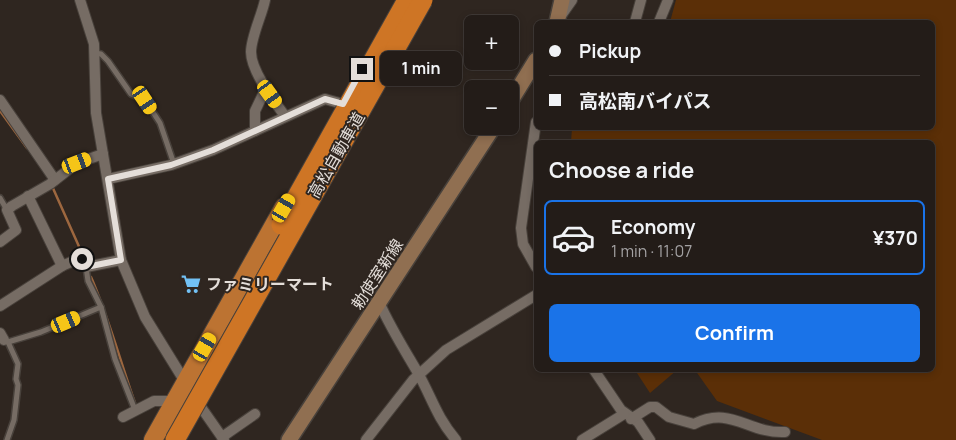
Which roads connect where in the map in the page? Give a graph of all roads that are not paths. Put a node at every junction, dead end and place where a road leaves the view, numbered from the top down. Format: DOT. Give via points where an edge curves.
graph roads {
  1 [pos="80,0"];
  2 [pos="265,0"];
  3 [pos="400,0"];
  4 [pos="407,0"];
  5 [pos="423,0"];
  6 [pos="432,0"];
  7 [pos="562,0"];
  8 [pos="572,0"];
  9 [pos="641,0"];
  10 [pos="668,0"];
  11 [pos="557,20"];
  12 [pos="558,20"];
  13 [pos="635,20"];
  14 [pos="660,20"];
  15 [pos="94,53"];
  16 [pos="534,63"];
  17 [pos="519,87"];
  18 [pos="266,88"];
  19 [pos="0,100"];
  20 [pos="343,104"];
  21 [pos="285,116"];
  22 [pos="535,130"];
  23 [pos="255,131"];
  24 [pos="488,135"];
  25 [pos="103,154"];
  26 [pos="174,164"];
  27 [pos="108,179"];
  28 [pos="53,182"];
  29 [pos="28,196"];
  30 [pos="0,198"];
  31 [pos="7,210"];
  32 [pos="0,242"];
  33 [pos="121,260"];
  34 [pos="534,264"];
  35 [pos="62,266"];
  36 [pos="86,267"];
  37 [pos="534,295"];
  38 [pos="379,302"];
  39 [pos="0,306"];
  40 [pos="101,307"];
  41 [pos="4,338"];
  42 [pos="595,372"];
  43 [pos="419,374"];
  44 [pos="185,382"];
  45 [pos="175,401"];
  46 [pos="201,408"];
  47 [pos="134,410"];
  48 [pos="256,414"];
  49 [pos="628,416"];
  50 [pos="123,417"];
  51 [pos="785,432"];
  52 [pos="223,439"];
  53 [pos="7,440"];
  54 [pos="153,440"];
  55 [pos="160,440"];
  56 [pos="175,440"];
  57 [pos="183,440"];
  58 [pos="289,440"];
  59 [pos="366,440"];
  60 [pos="456,440"];
  61 [pos="582,440"];
  62 [pos="650,440"];
  1 -- 15 [label="street" via="92,34"];
  2 -- 18 [label="street" via="250,52"];
  3 -- 20 [label="highway"];
  4 -- 55 [label="highway, 高松自動車道, bridge"];
  5 -- 56 [label="highway, 高松自動車道, bridge"];
  6 -- 46 [label="highway"];
  7 -- 11 [label="main road"];
  8 -- 12 [label="street"];
  9 -- 13 [label="street"];
  10 -- 14 [label="street"];
  15 -- 25 [label="street" via="94,97"];
  15 -- 26 [label="lane" via="101,54 108,61 131,94 145,100 160,123"];
  16 -- 17 [label="main road"];
  18 -- 21 [label="street"];
  18 -- 23 [label="street" via="255,111"];
  19 -- 28 [label="street"];
  20 -- 21 [label="street" via="325,99"];
  20 -- 44 [label="highway"];
  21 -- 23 [label="street"];
  22 -- 34 [label="street" via="521,228 523,244"];
  23 -- 26 [label="street"];
  24 -- 38 [label="main road, 勅使室新線"];
  25 -- 27 [label="street"];
  25 -- 28 [label="street" via="77,163"];
  26 -- 27 [label="street"];
  27 -- 33 [label="street"];
  28 -- 29 [label="street"];
  29 -- 31 [label="street"];
  29 -- 35 [label="street"];
  30 -- 31 [label="lane"];
  31 -- 32 [label="street" via="16,230"];
  33 -- 36 [label="street"];
  33 -- 44 [label="street" via="145,317"];
  35 -- 36 [label="street" via="80,258"];
  35 -- 39 [label="street"];
  36 -- 40 [label="lane" via="88,281"];
  37 -- 43 [label="street" via="446,350"];
  38 -- 43 [label="street"];
  38 -- 58 [label="main road, 勅使室新線"];
  40 -- 41 [label="lane" via="41,332"];
  40 -- 47 [label="lane"];
  41 -- 53 [label="lane" via="18,364 14,420"];
  42 -- 49 [label="street"];
  43 -- 59 [label="street"];
  43 -- 60 [label="street" via="440,421"];
  44 -- 45 [label="highway"];
  44 -- 46 [label="street"];
  45 -- 47 [label="street" via="154,401"];
  45 -- 54 [label="highway"];
  46 -- 52 [label="street"];
  46 -- 57 [label="highway"];
  47 -- 50 [label="street"];
  48 -- 52 [label="street"];
  49 -- 51 [label="street" via="656,407 669,417 694,424 707,417 729,417 756,428"];
  49 -- 61 [label="street"];
  49 -- 62 [label="street" via="638,422"];
}
